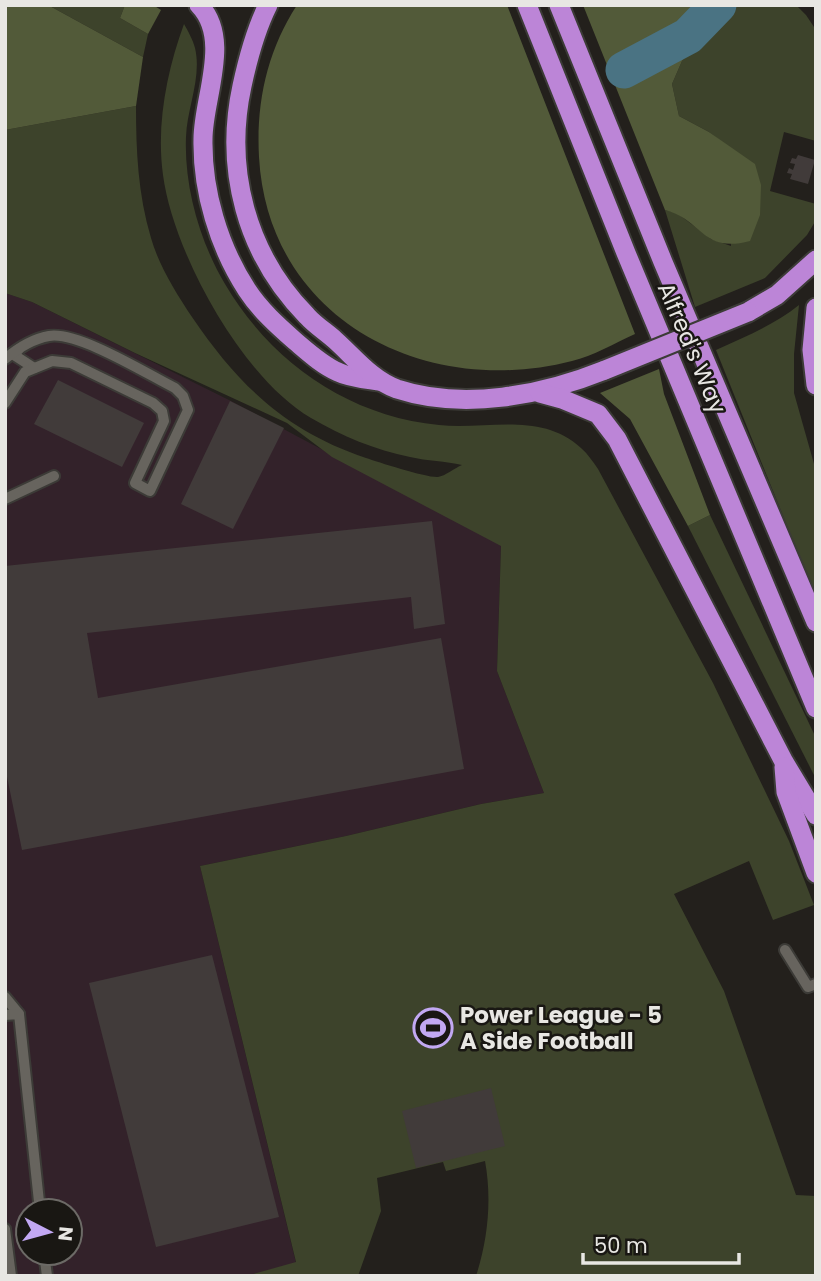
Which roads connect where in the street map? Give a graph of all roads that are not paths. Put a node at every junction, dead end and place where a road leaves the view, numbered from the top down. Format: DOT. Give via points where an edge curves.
graph roads {
  1 [pos="199,5"];
  2 [pos="268,5"];
  3 [pos="527,5"];
  4 [pos="559,5"];
  5 [pos="816,260"];
  6 [pos="816,308"];
  7 [pos="22,346"];
  8 [pos="5,359"];
  9 [pos="34,368"];
  10 [pos="380,381"];
  11 [pos="816,385"];
  12 [pos="536,392"];
  13 [pos="5,403"];
  14 [pos="54,476"];
  15 [pos="5,499"];
  16 [pos="816,622"];
  17 [pos="816,708"];
  18 [pos="784,762"];
  19 [pos="816,815"];
  20 [pos="816,873"];
  21 [pos="785,950"];
  22 [pos="816,984"];
  23 [pos="5,997"];
  24 [pos="19,1014"];
  25 [pos="5,1015"];
  26 [pos="39,1197"];
  27 [pos="5,1228"];
  28 [pos="10,1276"];
  1 -- 10 [label="highway" via="208,16 215,54 202,139 206,179 216,227 236,270 267,314 311,355 340,373"];
  2 -- 10 [label="highway" via="253,39 237,111 234,145 242,205 256,242 291,298"];
  3 -- 17 [label="highway, Alfred's Way"];
  4 -- 16 [label="highway, Alfred's Way"];
  5 -- 12 [label="highway, bridge" via="777,295 748,312 573,383"];
  6 -- 11 [label="highway" via="812,350"];
  7 -- 8 [label="lane"];
  7 -- 9 [label="lane" via="14,355"];
  7 -- 9 [label="lane" via="50,336 70,337 183,396 186,419 150,491 135,483 164,421 162,411 71,363 52,362"];
  9 -- 13 [label="lane" via="25,372"];
  10 -- 12 [label="highway" via="431,396 471,399"];
  12 -- 18 [label="highway" via="598,414 617,439"];
  14 -- 15 [label="lane"];
  18 -- 19 [label="highway"];
  18 -- 20 [label="highway" via="786,792"];
  21 -- 22 [label="lane" via="808,987"];
  23 -- 24 [label="lane"];
  24 -- 25 [label="lane"];
  24 -- 26 [label="lane"];
  27 -- 28 [label="lane"];
}
